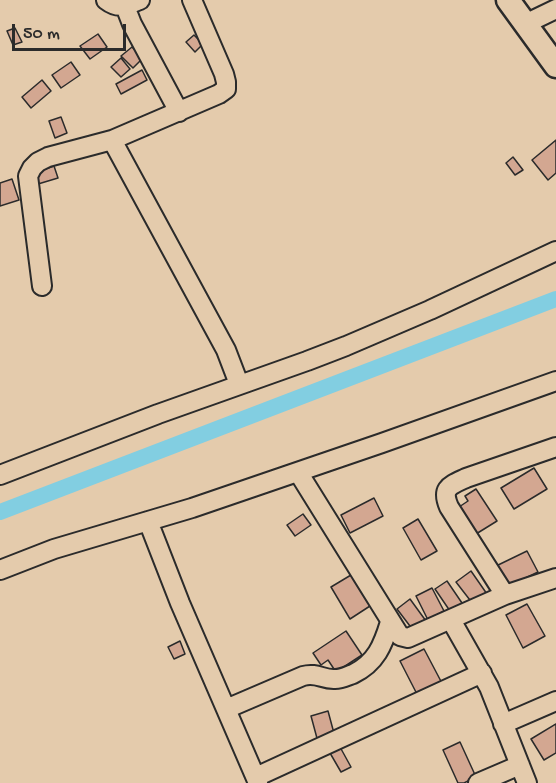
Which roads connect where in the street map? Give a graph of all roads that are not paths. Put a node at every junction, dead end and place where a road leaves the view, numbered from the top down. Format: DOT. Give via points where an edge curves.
graph roads {
  1 [pos="106,0"];
  2 [pos="192,0"];
  3 [pos="508,0"];
  4 [pos="133,3"];
  5 [pos="556,9"];
  6 [pos="525,24"];
  7 [pos="556,66"];
  8 [pos="179,112"];
  9 [pos="112,140"];
  10 [pos="556,251"];
  11 [pos="42,286"];
  12 [pos="556,381"];
  13 [pos="239,384"];
  14 [pos="556,447"];
  15 [pos="298,472"];
  16 [pos="0,475"];
  17 [pos="148,521"];
  18 [pos="0,570"];
  19 [pos="556,578"];
  20 [pos="505,595"];
  21 [pos="451,620"];
  22 [pos="390,622"];
  23 [pos="482,673"];
  24 [pos="556,701"];
  25 [pos="226,710"];
  26 [pos="503,724"];
  27 [pos="520,765"];
  28 [pos="257,780"];
  29 [pos="478,783"];
  30 [pos="527,783"];
  1 -- 4 [label="street" via="114,6"];
  2 -- 8 [label="street" via="226,82 219,94"];
  3 -- 6 [label="main road"];
  4 -- 8 [label="street" via="132,24"];
  5 -- 6 [label="street"];
  6 -- 7 [label="main road"];
  8 -- 9 [label="street"];
  9 -- 11 [label="street" via="48,157 38,162 28,176"];
  9 -- 13 [label="street" via="226,350"];
  10 -- 13 [label="street" via="346,346"];
  12 -- 15 [label="street"];
  13 -- 16 [label="street"];
  14 -- 20 [label="street" via="466,478 446,490 449,507"];
  15 -- 17 [label="street"];
  15 -- 22 [label="street"];
  17 -- 18 [label="street"];
  17 -- 25 [label="street"];
  19 -- 20 [label="street"];
  20 -- 21 [label="street"];
  21 -- 22 [label="street" via="408,638 400,636"];
  21 -- 23 [label="street"];
  22 -- 25 [label="street" via="374,660 361,670 333,679 303,676"];
  23 -- 26 [label="street"];
  23 -- 28 [label="street"];
  24 -- 26 [label="street"];
  25 -- 28 [label="street"];
  26 -- 27 [label="street"];
  27 -- 29 [label="street"];
  27 -- 30 [label="street"];
}
